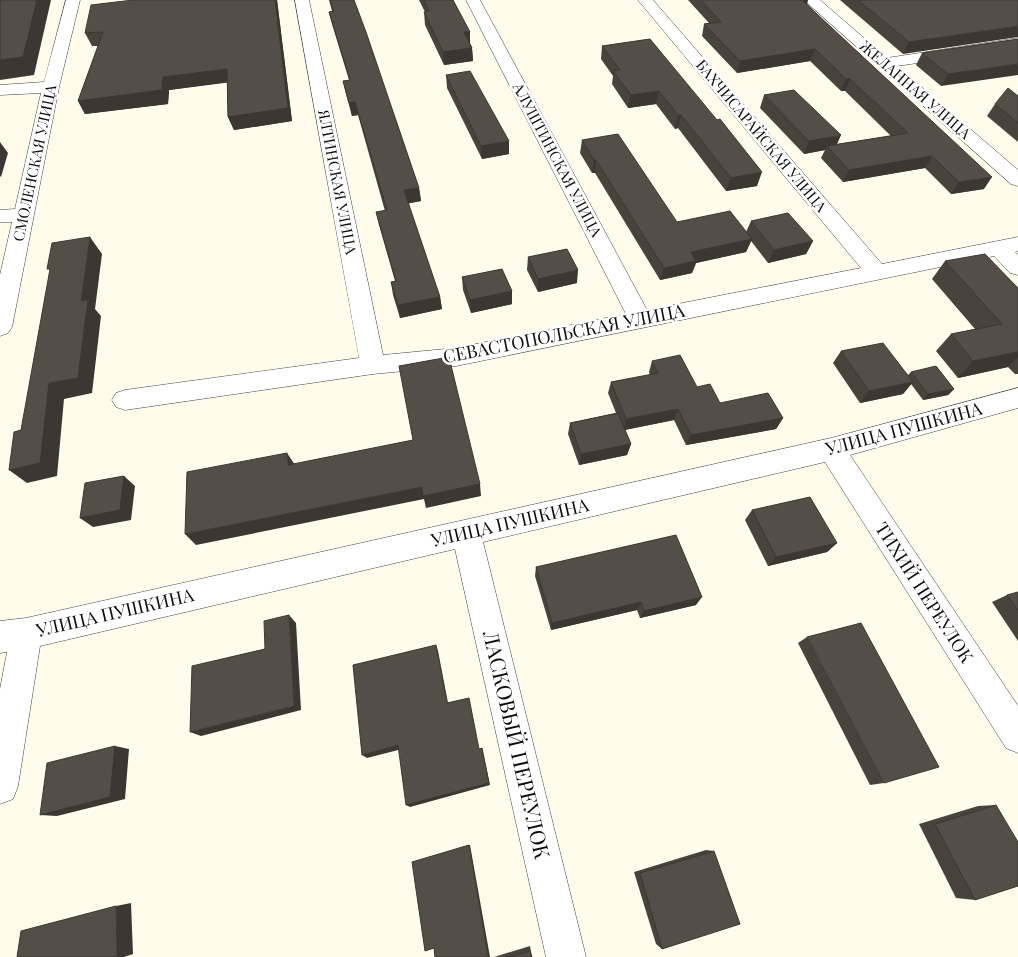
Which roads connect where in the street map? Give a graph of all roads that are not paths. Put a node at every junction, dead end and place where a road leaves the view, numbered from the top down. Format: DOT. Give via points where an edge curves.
graph roads {
  1 [pos="73,0"];
  2 [pos="302,0"];
  3 [pos="473,0"];
  4 [pos="645,0"];
  5 [pos="811,0"];
  6 [pos="1018,43"];
  7 [pos="884,62"];
  8 [pos="51,87"];
  9 [pos="0,90"];
  10 [pos="1018,180"];
  11 [pos="24,215"];
  12 [pos="0,216"];
  13 [pos="1008,246"];
  14 [pos="1018,268"];
  15 [pos="876,272"];
  16 [pos="641,320"];
  17 [pos="0,327"];
  18 [pos="373,365"];
  19 [pos="1018,398"];
  20 [pos="125,400"];
  21 [pos="831,449"];
  22 [pos="466,533"];
  23 [pos="13,636"];
  24 [pos="1018,736"];
  25 [pos="0,786"];
  26 [pos="566,957"];
  1 -- 8 [label="street, СМОЛЕНСКАЯ УЛИЦА"];
  2 -- 18 [label="street, ЯЛТИНСКАЯ УЛИЦА"];
  3 -- 16 [label="street, АЛУШТИНСКАЯ УЛИЦА"];
  4 -- 15 [label="street, БАХЧИСАРАЙСКАЯ УЛИЦА"];
  5 -- 7 [label="street, ЖЕЛАННАЯ УЛИЦА"];
  6 -- 7 [label="street"];
  7 -- 10 [label="street, ЖЕЛАННАЯ УЛИЦА"];
  8 -- 9 [label="street"];
  8 -- 11 [label="street, СМОЛЕНСКАЯ УЛИЦА"];
  11 -- 12 [label="street"];
  11 -- 17 [label="street, СМОЛЕНСКАЯ УЛИЦА"];
  13 -- 14 [label="street"];
  13 -- 15 [label="street, СЕВАСТОПОЛЬСКАЯ УЛИЦА"];
  15 -- 16 [label="street, СЕВАСТОПОЛЬСКАЯ УЛИЦА"];
  16 -- 18 [label="street, СЕВАСТОПОЛЬСКАЯ УЛИЦА" via="456,357"];
  18 -- 20 [label="street, СЕВАСТОПОЛЬСКАЯ УЛИЦА"];
  19 -- 21 [label="street, УЛИЦА ПУШКИНА"];
  21 -- 22 [label="street, УЛИЦА ПУШКИНА"];
  21 -- 24 [label="street, ТИХИЙ ПЕРЕУЛОК"];
  22 -- 23 [label="street, УЛИЦА ПУШКИНА"];
  22 -- 26 [label="street, ЛАСКОВЫЙ ПЕРЕУЛОК"];
  23 -- 25 [label="street"];
}
